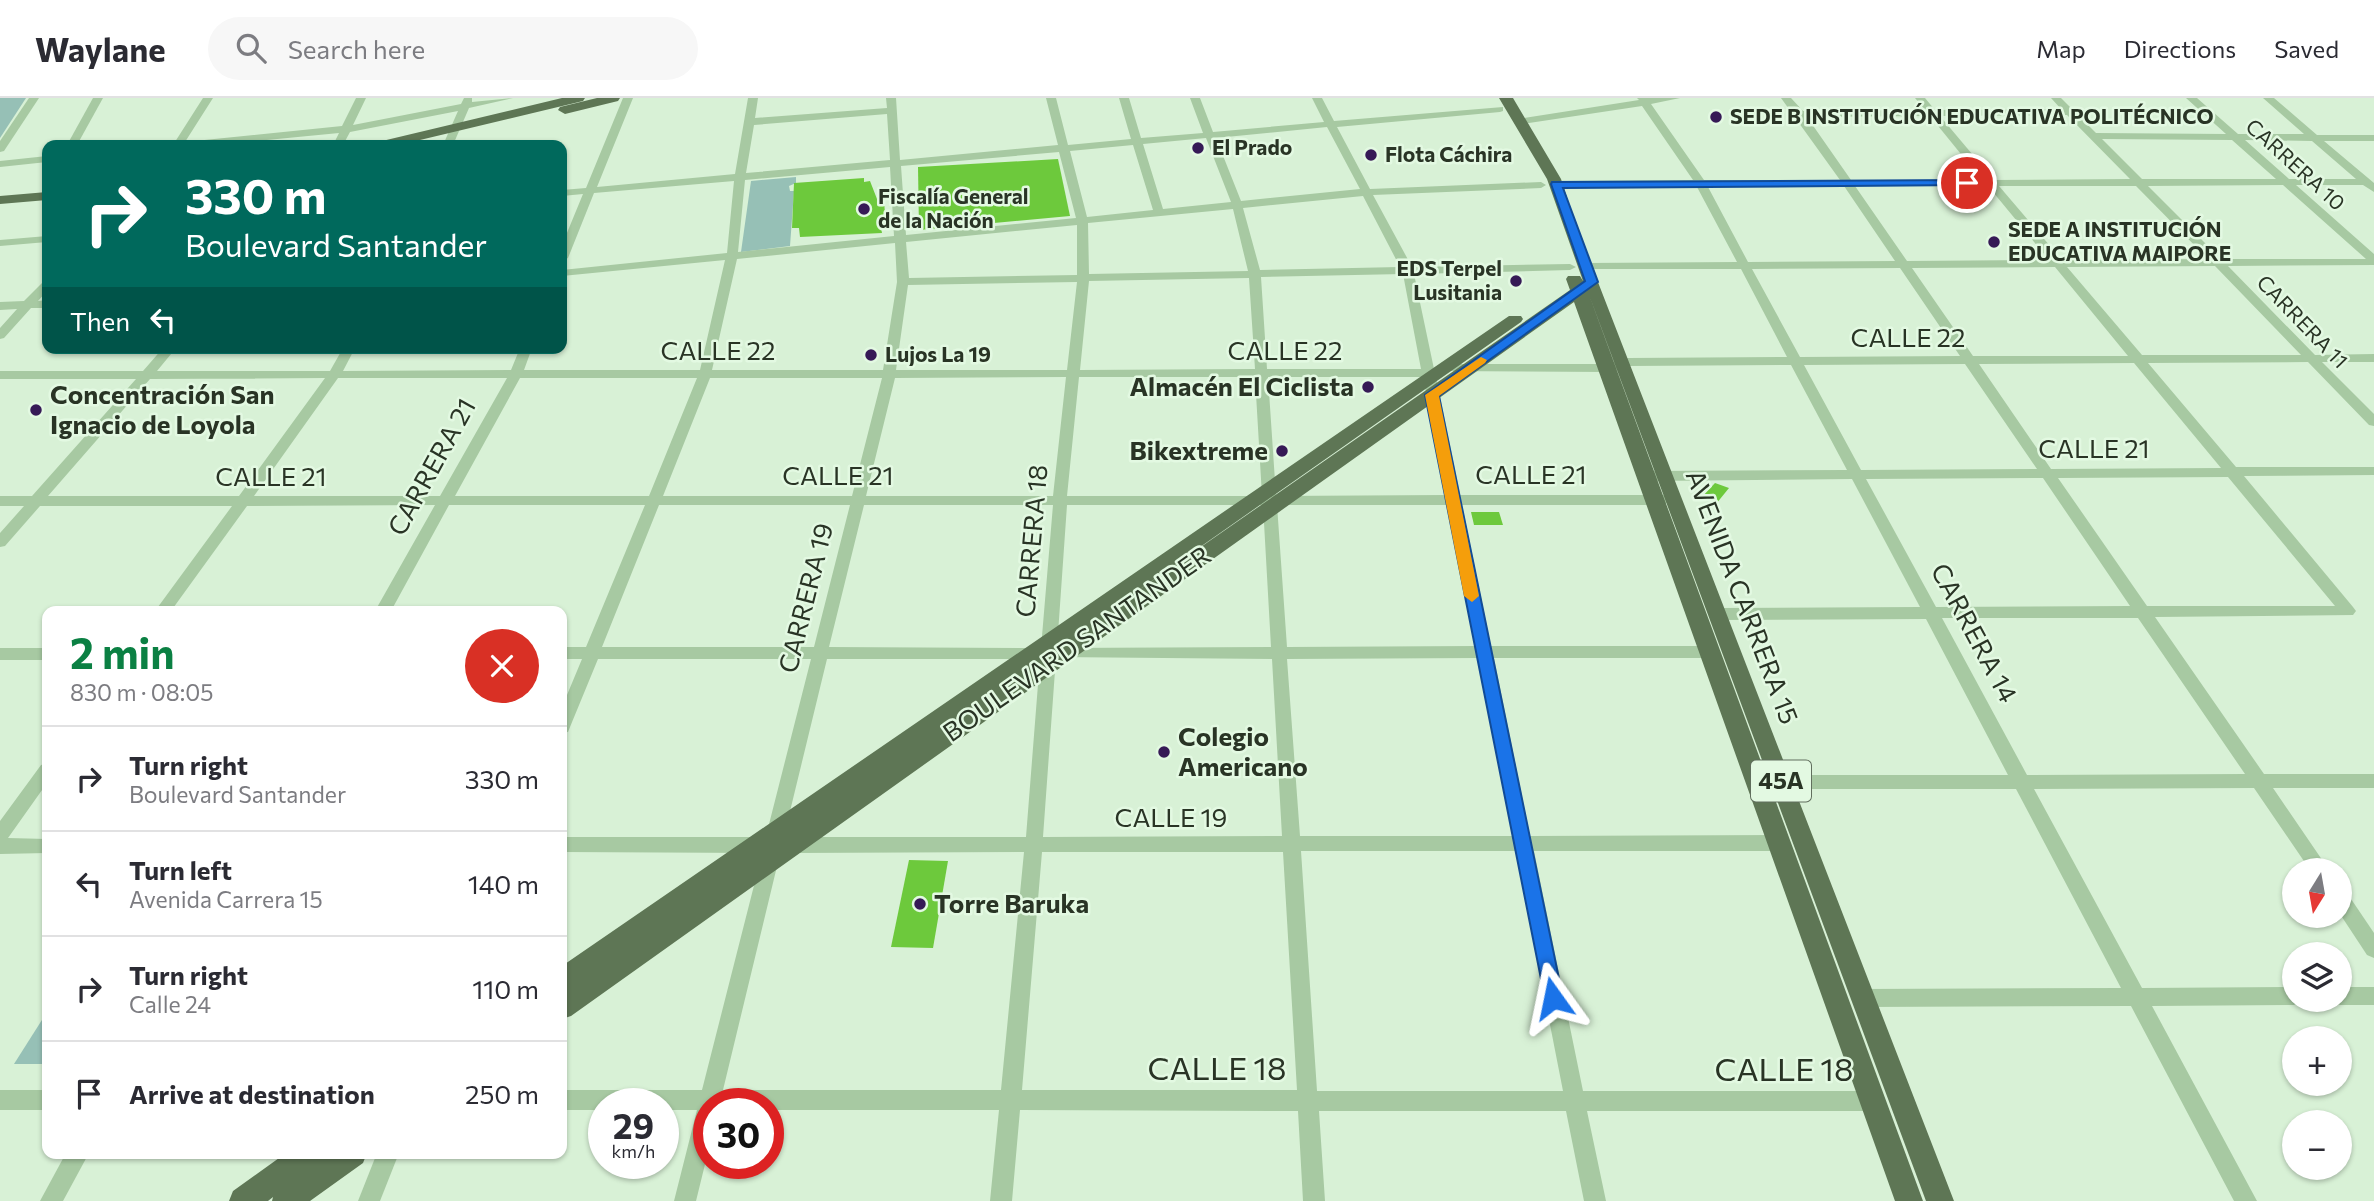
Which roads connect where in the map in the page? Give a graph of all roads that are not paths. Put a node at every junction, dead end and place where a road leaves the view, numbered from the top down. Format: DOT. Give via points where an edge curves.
graph roads {
  1 [pos="34,98"];
  2 [pos="98,98"];
  3 [pos="208,98"];
  4 [pos="361,98"];
  5 [pos="509,98"];
  6 [pos="578,98"];
  7 [pos="613,98"];
  8 [pos="628,98"];
  9 [pos="753,98"];
  10 [pos="1051,98"];
  11 [pos="1124,98"];
  12 [pos="1195,98"];
  13 [pos="1317,98"];
  14 [pos="1675,98"];
  15 [pos="1786,98"];
  16 [pos="1920,98"];
  17 [pos="2056,98"];
  18 [pos="2191,98"];
  19 [pos="2268,98"];
  20 [pos="1644,100"];
  21 [pos="467,102"];
  22 [pos="1499,102"];
  23 [pos="892,104"];
  24 [pos="2070,112"];
  25 [pos="1933,113"];
  26 [pos="1800,114"];
  27 [pos="1522,121"];
  28 [pos="748,122"];
  29 [pos="1331,124"];
  30 [pos="347,129"];
  31 [pos="1209,135"];
  32 [pos="2093,136"];
  33 [pos="452,137"];
  34 [pos="2235,137"];
  35 [pos="2314,137"];
  36 [pos="2374,138"];
  37 [pos="75,140"];
  38 [pos="181,140"];
  39 [pos="236,140"];
  40 [pos="341,140"];
  41 [pos="426,140"];
  42 [pos="1137,142"];
  43 [pos="1064,148"];
  44 [pos="0,149"];
  45 [pos="42,160"];
  46 [pos="895,163"];
  47 [pos="0,164"];
  48 [pos="740,177"];
  49 [pos="2139,182"];
  50 [pos="2286,182"];
  51 [pos="42,183"];
  52 [pos="1847,183"];
  53 [pos="1991,183"];
  54 [pos="1701,184"];
  55 [pos="1548,185"];
  56 [pos="2370,185"];
  57 [pos="0,187"];
  58 [pos="42,189"];
  59 [pos="588,190"];
  60 [pos="567,192"];
  61 [pos="1367,192"];
  62 [pos="0,193"];
  63 [pos="42,196"];
  64 [pos="0,200"];
  65 [pos="1237,205"];
  66 [pos="1159,213"];
  67 [pos="1083,220"];
  68 [pos="42,239"];
  69 [pos="900,239"];
  70 [pos="0,243"];
  71 [pos="567,245"];
  72 [pos="732,256"];
  73 [pos="2374,261"];
  74 [pos="2218,263"];
  75 [pos="2058,264"];
  76 [pos="1745,265"];
  77 [pos="1903,265"];
  78 [pos="1408,271"];
  79 [pos="567,272"];
  80 [pos="1255,274"];
  81 [pos="1580,277"];
  82 [pos="1083,278"];
  83 [pos="903,282"];
  84 [pos="42,290"];
  85 [pos="42,304"];
  86 [pos="28,305"];
  87 [pos="0,306"];
  88 [pos="0,335"];
  89 [pos="165,354"];
  90 [pos="346,354"];
  91 [pos="524,354"];
  92 [pos="2374,358"];
  93 [pos="2138,359"];
  94 [pos="2312,359"];
  95 [pos="1969,360"];
  96 [pos="1796,361"];
  97 [pos="1616,365"];
  98 [pos="1471,368"];
  99 [pos="1261,373"];
  100 [pos="148,374"];
  101 [pos="335,374"];
  102 [pos="516,374"];
  103 [pos="705,374"];
  104 [pos="889,374"];
  105 [pos="1074,374"];
  106 [pos="0,375"];
  107 [pos="1433,377"];
  108 [pos="2374,422"];
  109 [pos="2374,471"];
  110 [pos="2232,472"];
  111 [pos="2047,473"];
  112 [pos="1857,475"];
  113 [pos="1657,476"];
  114 [pos="858,500"];
  115 [pos="1060,500"];
  116 [pos="1269,500"];
  117 [pos="1452,500"];
  118 [pos="1666,500"];
  119 [pos="0,501"];
  120 [pos="36,501"];
  121 [pos="243,501"];
  122 [pos="445,501"];
  123 [pos="654,501"];
  124 [pos="0,542"];
  125 [pos="167,606"];
  126 [pos="386,606"];
  127 [pos="2142,612"];
  128 [pos="1932,613"];
  129 [pos="1718,614"];
  130 [pos="1711,652"];
  131 [pos="567,653"];
  132 [pos="592,653"];
  133 [pos="821,653"];
  134 [pos="1049,653"];
  135 [pos="1279,653"];
  136 [pos="1483,653"];
  137 [pos="0,654"];
  138 [pos="42,654"];
  139 [pos="567,715"];
  140 [pos="42,777"];
  141 [pos="2374,780"];
  142 [pos="2258,781"];
  143 [pos="1782,782"];
  144 [pos="2022,782"];
  145 [pos="0,835"];
  146 [pos="1780,843"];
  147 [pos="1034,844"];
  148 [pos="1292,844"];
  149 [pos="1522,844"];
  150 [pos="567,845"];
  151 [pos="774,845"];
  152 [pos="0,846"];
  153 [pos="42,846"];
  154 [pos="2312,858"];
  155 [pos="2352,917"];
  156 [pos="2374,949"];
  157 [pos="567,977"];
  158 [pos="2282,996"];
  159 [pos="2352,996"];
  160 [pos="2374,996"];
  161 [pos="2138,997"];
  162 [pos="1863,998"];
  163 [pos="567,1003"];
  164 [pos="713,1088"];
  165 [pos="0,1100"];
  166 [pos="42,1100"];
  167 [pos="567,1100"];
  168 [pos="1010,1101"];
  169 [pos="1308,1101"];
  170 [pos="1574,1101"];
  171 [pos="1873,1101"];
  172 [pos="693,1103"];
  173 [pos="784,1103"];
  174 [pos="75,1159"];
  175 [pos="302,1159"];
  176 [pos="345,1159"];
  177 [pos="386,1159"];
  178 [pos="693,1168"];
  179 [pos="51,1201"];
  180 [pos="243,1201"];
  181 [pos="286,1201"];
  182 [pos="369,1201"];
  183 [pos="685,1201"];
  184 [pos="1000,1201"];
  185 [pos="1314,1201"];
  186 [pos="1595,1201"];
  187 [pos="1909,1201"];
  188 [pos="1940,1201"];
  189 [pos="2246,1201"];
  1 -- 44 [label="street"];
  2 -- 37 [label="street"];
  3 -- 38 [label="street"];
  4 -- 30 [label="street"];
  5 -- 21 [label="street"];
  6 -- 33 [label="main road"];
  7 -- 33 [label="main road"];
  8 -- 59 [label="street"];
  9 -- 28 [label="street"];
  10 -- 43 [label="street, CARRERA 18"];
  11 -- 42 [label="street"];
  12 -- 31 [label="street"];
  13 -- 29 [label="street"];
  14 -- 20 [label="street"];
  15 -- 26 [label="street"];
  16 -- 25 [label="street"];
  17 -- 24 [label="street, CARRERA 11"];
  18 -- 34 [label="street, CARRERA 10"];
  19 -- 35 [label="street"];
  20 -- 27 [label="street"];
  20 -- 54 [label="street, CARRERA 14"];
  21 -- 30 [label="street"];
  21 -- 33 [label="street"];
  22 -- 27 [label="main road, AVENIDA CARRERA 15 / 45A"];
  22 -- 29 [label="street"];
  22 -- 55 [label="main road, AVENIDA CARRERA 15 / 45A"];
  23 -- 28 [label="street"];
  23 -- 46 [label="street, CARRERA 19"];
  24 -- 25 [label="street"];
  24 -- 32 [label="street, CARRERA 11"];
  25 -- 26 [label="street"];
  25 -- 53 [label="street"];
  26 -- 52 [label="street"];
  27 -- 55 [label="main road, AVENIDA CARRERA 15 / 45A"];
  28 -- 48 [label="street"];
  29 -- 31 [label="street"];
  29 -- 61 [label="street"];
  30 -- 39 [label="street"];
  30 -- 40 [label="street"];
  31 -- 42 [label="street"];
  31 -- 65 [label="street"];
  32 -- 34 [label="street"];
  32 -- 49 [label="street, CARRERA 11"];
  33 -- 41 [label="main road"];
  34 -- 35 [label="street"];
  34 -- 50 [label="street, CARRERA 10"];
  35 -- 36 [label="street"];
  35 -- 56 [label="street"];
  42 -- 43 [label="street"];
  42 -- 66 [label="street"];
  43 -- 46 [label="street"];
  43 -- 67 [label="street, CARRERA 18"];
  45 -- 47 [label="street"];
  46 -- 48 [label="street"];
  46 -- 69 [label="street, CARRERA 19"];
  48 -- 59 [label="street"];
  48 -- 72 [label="street"];
  49 -- 50 [label="street"];
  49 -- 53 [label="street"];
  49 -- 74 [label="street, CARRERA 11"];
  50 -- 56 [label="street"];
  50 -- 73 [label="street, CARRERA 10"];
  51 -- 57 [label="main road"];
  52 -- 53 [label="street"];
  52 -- 54 [label="street"];
  52 -- 77 [label="street"];
  53 -- 75 [label="street"];
  54 -- 55 [label="street"];
  54 -- 76 [label="street, CARRERA 14"];
  55 -- 61 [label="street"];
  55 -- 81 [label="main road, AVENIDA CARRERA 15 / 45A"];
  58 -- 62 [label="main road"];
  59 -- 60 [label="street"];
  59 -- 71 [label="street"];
  61 -- 65 [label="street"];
  61 -- 78 [label="street"];
  63 -- 64 [label="main road"];
  65 -- 66 [label="street"];
  65 -- 80 [label="street"];
  66 -- 67 [label="street"];
  67 -- 69 [label="street"];
  67 -- 82 [label="street, CARRERA 18"];
  68 -- 70 [label="street"];
  69 -- 72 [label="street"];
  69 -- 83 [label="street, CARRERA 19"];
  72 -- 79 [label="street"];
  72 -- 103 [label="street"];
  73 -- 74 [label="street"];
  74 -- 75 [label="street"];
  74 -- 94 [label="street, CARRERA 11"];
  75 -- 77 [label="street"];
  75 -- 93 [label="street"];
  76 -- 77 [label="street"];
  76 -- 81 [label="street"];
  76 -- 96 [label="street, CARRERA 14"];
  77 -- 95 [label="street"];
  78 -- 80 [label="street"];
  78 -- 81 [label="street"];
  78 -- 107 [label="street"];
  80 -- 82 [label="street"];
  80 -- 99 [label="street"];
  81 -- 97 [label="main road, AVENIDA CARRERA 15 / 45A"];
  81 -- 98 [label="main road, BOULEVARD SANTANDER"];
  81 -- 107 [label="main road, BOULEVARD SANTANDER"];
  82 -- 83 [label="street"];
  82 -- 105 [label="street, CARRERA 18"];
  83 -- 104 [label="street, CARRERA 19"];
  84 -- 86 [label="street"];
  85 -- 86 [label="street"];
  86 -- 87 [label="street"];
  86 -- 88 [label="street"];
  89 -- 100 [label="street"];
  90 -- 101 [label="street"];
  91 -- 102 [label="street, CARRERA 21"];
  92 -- 94 [label="street, CALLE 22"];
  93 -- 94 [label="street, CALLE 22"];
  93 -- 95 [label="street, CALLE 22"];
  93 -- 110 [label="street"];
  94 -- 108 [label="street, CARRERA 11"];
  95 -- 96 [label="street, CALLE 22"];
  95 -- 111 [label="street"];
  96 -- 97 [label="street, CALLE 22"];
  96 -- 112 [label="street, CARRERA 14"];
  97 -- 98 [label="street, CALLE 22"];
  97 -- 113 [label="main road, AVENIDA CARRERA 15 / 45A"];
  98 -- 107 [label="main road, BOULEVARD SANTANDER"];
  98 -- 107 [label="street, CALLE 22"];
  99 -- 105 [label="street, CALLE 22"];
  99 -- 107 [label="street, CALLE 22"];
  99 -- 116 [label="street"];
  100 -- 101 [label="street, CALLE 22"];
  100 -- 106 [label="street, CALLE 22"];
  100 -- 120 [label="street"];
  101 -- 102 [label="street, CALLE 22"];
  101 -- 121 [label="street"];
  102 -- 103 [label="street, CALLE 22"];
  102 -- 122 [label="street, CARRERA 21"];
  103 -- 104 [label="street, CALLE 22"];
  103 -- 123 [label="street"];
  104 -- 105 [label="street, CALLE 22"];
  104 -- 114 [label="street, CARRERA 19"];
  105 -- 115 [label="street, CARRERA 18"];
  107 -- 116 [label="main road, BOULEVARD SANTANDER"];
  107 -- 117 [label="street"];
  109 -- 110 [label="street, CALLE 21"];
  110 -- 111 [label="street, CALLE 21"];
  110 -- 127 [label="street" via="2348,611"];
  111 -- 112 [label="street, CALLE 21"];
  111 -- 127 [label="street"];
  112 -- 113 [label="street, CALLE 21"];
  112 -- 128 [label="street, CARRERA 14"];
  113 -- 118 [label="main road, AVENIDA CARRERA 15 / 45A"];
  114 -- 115 [label="street, CALLE 21"];
  114 -- 123 [label="street, CALLE 21"];
  114 -- 133 [label="street, CARRERA 19"];
  115 -- 116 [label="street, CALLE 21"];
  115 -- 134 [label="street, CARRERA 18"];
  116 -- 117 [label="street, CALLE 21"];
  116 -- 134 [label="main road, BOULEVARD SANTANDER"];
  116 -- 135 [label="street"];
  117 -- 118 [label="street, CALLE 21"];
  117 -- 136 [label="street"];
  118 -- 129 [label="main road, AVENIDA CARRERA 15 / 45A"];
  118 -- 130 [label="main road, AVENIDA CARRERA 15 / 45A"];
  119 -- 120 [label="street, CALLE 21"];
  120 -- 121 [label="street, CALLE 21"];
  120 -- 124 [label="street"];
  121 -- 122 [label="street, CALLE 21"];
  121 -- 125 [label="street"];
  122 -- 123 [label="street, CALLE 21"];
  122 -- 126 [label="street, CARRERA 21"];
  123 -- 132 [label="street"];
  127 -- 128 [label="street"];
  127 -- 142 [label="street"];
  128 -- 129 [label="street"];
  128 -- 144 [label="street, CARRERA 14"];
  129 -- 143 [label="main road, AVENIDA CARRERA 15 / 45A"];
  130 -- 136 [label="street"];
  130 -- 146 [label="main road, AVENIDA CARRERA 15 / 45A"];
  131 -- 132 [label="street"];
  132 -- 133 [label="street"];
  132 -- 139 [label="street"];
  133 -- 134 [label="street"];
  133 -- 151 [label="street, CARRERA 19"];
  134 -- 135 [label="street"];
  134 -- 147 [label="street, CARRERA 18"];
  134 -- 151 [label="main road, BOULEVARD SANTANDER"];
  135 -- 136 [label="street"];
  135 -- 148 [label="street"];
  136 -- 149 [label="street"];
  137 -- 138 [label="street"];
  140 -- 145 [label="street"];
  141 -- 142 [label="street"];
  142 -- 144 [label="street"];
  142 -- 154 [label="street"];
  143 -- 144 [label="street"];
  143 -- 162 [label="main road, AVENIDA CARRERA 15 / 45A"];
  144 -- 161 [label="street, CARRERA 14"];
  146 -- 149 [label="street, CALLE 19"];
  146 -- 171 [label="main road, AVENIDA CARRERA 15 / 45A"];
  147 -- 148 [label="street, CALLE 19"];
  147 -- 151 [label="street, CALLE 19"];
  147 -- 168 [label="street, CARRERA 18"];
  148 -- 149 [label="street, CALLE 19"];
  148 -- 169 [label="street"];
  149 -- 170 [label="street"];
  150 -- 151 [label="street, CALLE 19"];
  151 -- 157 [label="main road, BOULEVARD SANTANDER"];
  151 -- 163 [label="main road, BOULEVARD SANTANDER"];
  151 -- 164 [label="street, CARRERA 19"];
  152 -- 153 [label="street"];
  155 -- 156 [label="street"];
  158 -- 161 [label="street"];
  159 -- 160 [label="street"];
  161 -- 162 [label="street"];
  161 -- 189 [label="street, CARRERA 14"];
  162 -- 188 [label="main road, AVENIDA CARRERA 15 / 45A"];
  165 -- 166 [label="street"];
  167 -- 172 [label="street, CALLE 18"];
  168 -- 169 [label="street, CALLE 18"];
  168 -- 173 [label="street, CALLE 18"];
  168 -- 184 [label="street, CARRERA 18"];
  169 -- 170 [label="street, CALLE 18"];
  169 -- 185 [label="street"];
  170 -- 171 [label="street, CALLE 18"];
  170 -- 186 [label="street"];
  171 -- 187 [label="main road, AVENIDA CARRERA 15 / 45A"];
  174 -- 179 [label="street"];
  175 -- 180 [label="main road"];
  176 -- 181 [label="main road"];
  177 -- 182 [label="street"];
  178 -- 183 [label="street, CARRERA 19"];
}
